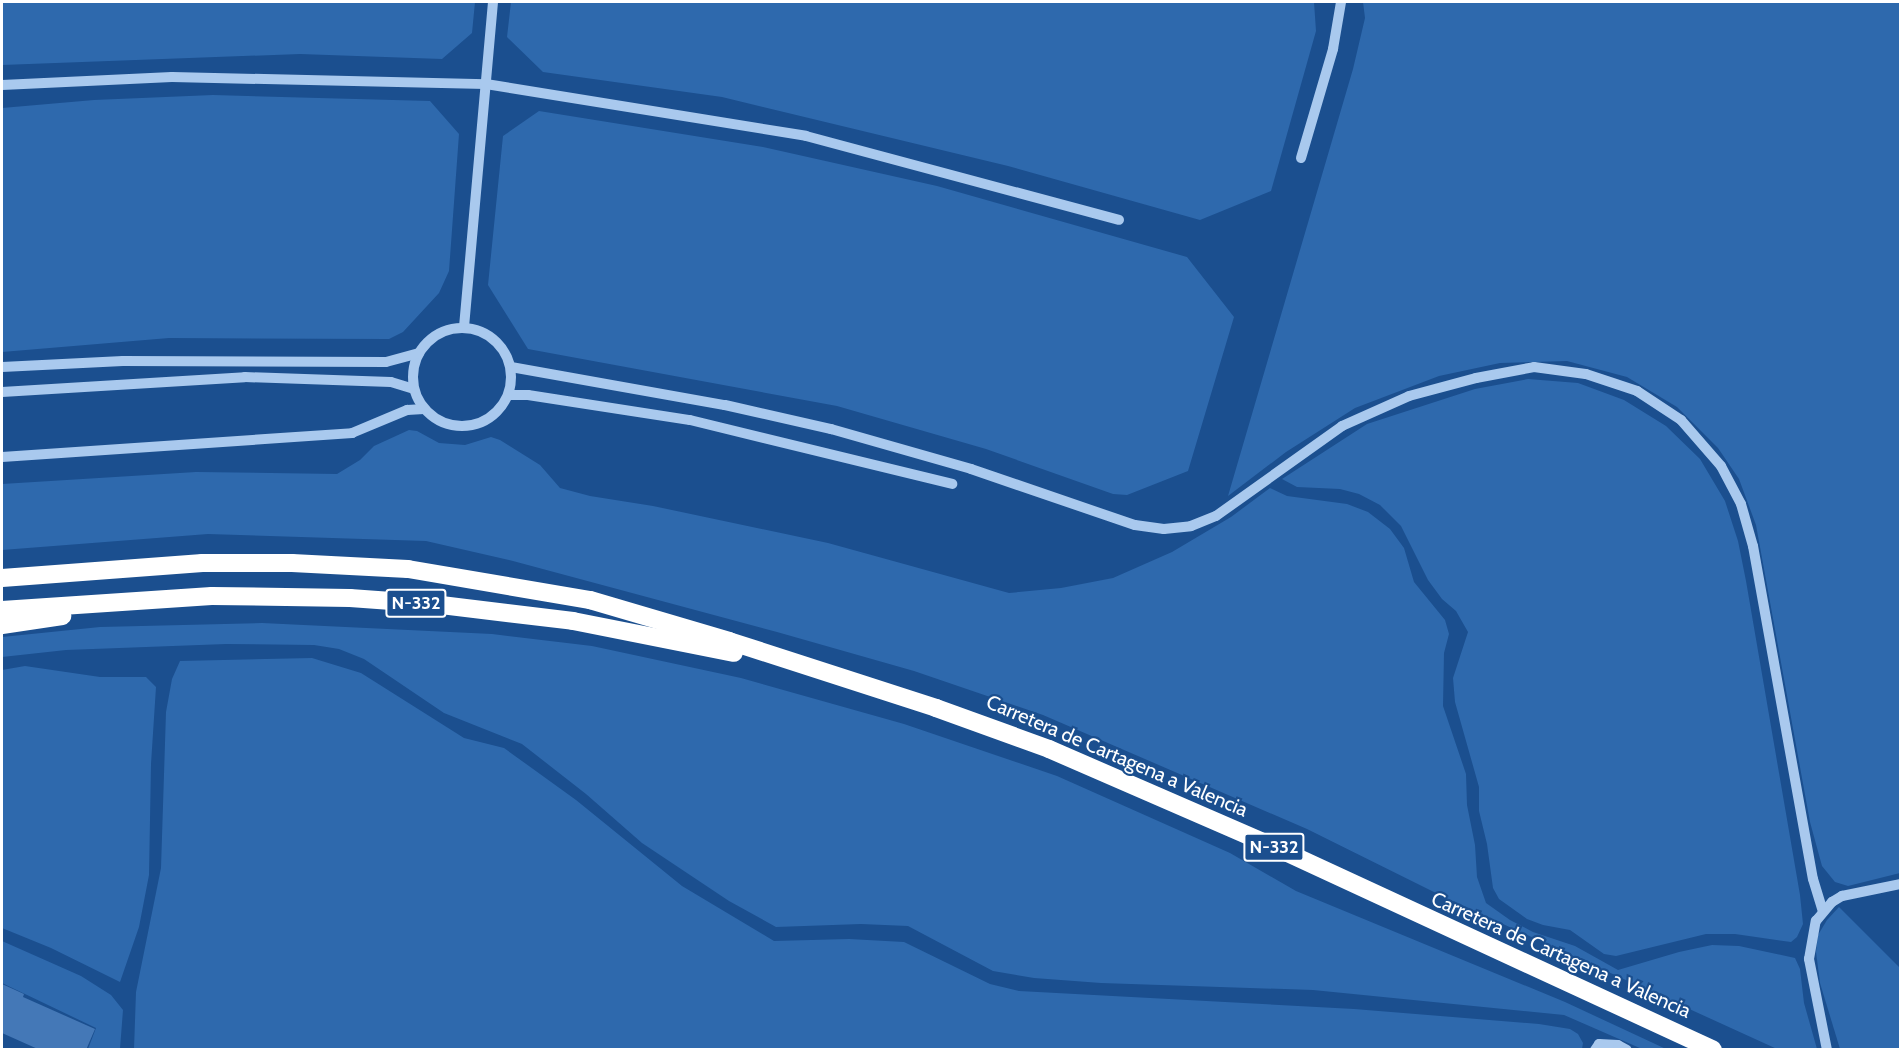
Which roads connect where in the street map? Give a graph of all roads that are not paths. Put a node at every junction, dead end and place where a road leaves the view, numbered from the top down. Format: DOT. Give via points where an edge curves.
graph roads {
  1 [pos="493,2"];
  2 [pos="1341,2"];
  3 [pos="486,84"];
  4 [pos="2,85"];
  5 [pos="1301,158"];
  6 [pos="1119,220"];
  7 [pos="464,327"];
  8 [pos="419,353"];
  9 [pos="2,367"];
  10 [pos="511,367"];
  11 [pos="414,389"];
  12 [pos="2,392"];
  13 [pos="509,395"];
  14 [pos="424,410"];
  15 [pos="2,457"];
  16 [pos="952,484"];
  17 [pos="2,578"];
  18 [pos="138,601"];
  19 [pos="2,609"];
  20 [pos="2,624"];
  21 [pos="824,672"];
  22 [pos="1900,884"];
  23 [pos="1823,911"];
  24 [pos="1594,1050"];
  25 [pos="1627,1050"];
  26 [pos="1713,1050"];
  27 [pos="1827,1050"];
  1 -- 3 [label="lane"];
  2 -- 5 [label="lane" via="1333,49"];
  3 -- 4 [label="lane" via="171,76"];
  3 -- 6 [label="lane" via="806,136"];
  3 -- 7 [label="lane"];
  7 -- 8 [label="lane" via="438,334"];
  7 -- 10 [label="lane" via="494,339"];
  8 -- 9 [label="lane" via="386,362 123,361"];
  8 -- 11 [label="lane" via="414,364"];
  10 -- 13 [label="lane"];
  10 -- 23 [label="lane" via="725,405 831,429 971,469 1135,525 1164,529 1191,526 1216,516 1342,426 1409,396 1534,367 1586,374 1637,391 1681,420 1721,466 1741,504 1753,546"];
  11 -- 12 [label="lane" via="391,382 245,377"];
  11 -- 14 [label="lane"];
  13 -- 14 [label="lane" via="495,415 466,427 436,420"];
  13 -- 16 [label="lane" via="690,420"];
  14 -- 15 [label="lane" via="407,410 352,433"];
  17 -- 21 [label="highway, Carretera de Cartagena a Valencia / N-332" via="202,563 408,569 590,600"];
  18 -- 19 [label="highway, Carretera de Cartagena a Valencia / N-332"];
  18 -- 20 [label="highway"];
  18 -- 21 [label="highway, Carretera de Cartagena a Valencia / N-332" via="288,596 433,604 573,621"];
  21 -- 26 [label="highway, Carretera de Cartagena a Valencia / N-332" via="1049,749 1268,844"];
  22 -- 23 [label="lane" via="1842,896"];
  23 -- 27 [label="lane" via="1813,928 1809,959"];
  24 -- 25 [label="lane" via="1599,1044"];
}
